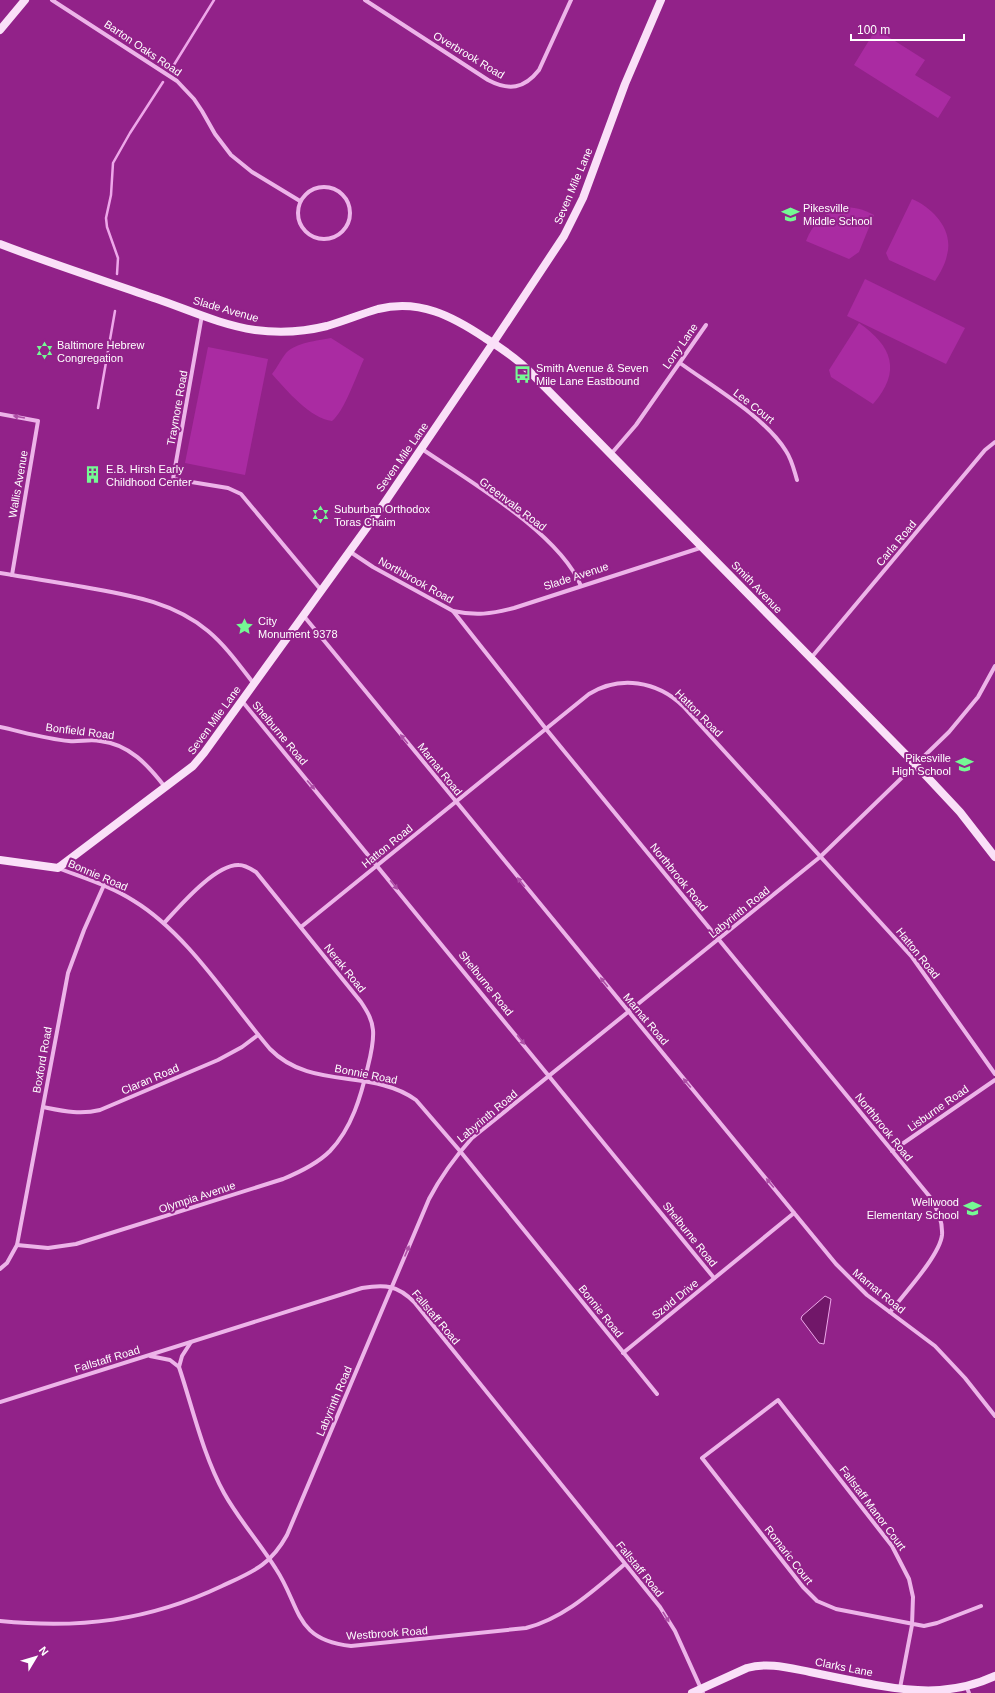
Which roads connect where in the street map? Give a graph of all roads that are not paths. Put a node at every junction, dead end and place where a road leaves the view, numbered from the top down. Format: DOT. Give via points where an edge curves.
graph roads {
  1 [pos="25,0"];
  2 [pos="52,0"];
  3 [pos="365,0"];
  4 [pos="571,0"];
  5 [pos="661,0"];
  6 [pos="0,30"];
  7 [pos="300,201"];
  8 [pos="0,244"];
  9 [pos="202,314"];
  10 [pos="706,325"];
  11 [pos="493,343"];
  12 [pos="680,363"];
  13 [pos="0,414"];
  14 [pos="995,442"];
  15 [pos="421,449"];
  16 [pos="611,454"];
  17 [pos="797,480"];
  18 [pos="703,547"];
  19 [pos="349,551"];
  20 [pos="0,573"];
  21 [pos="12,575"];
  22 [pos="582,586"];
  23 [pos="321,590"];
  24 [pos="453,611"];
  25 [pos="303,615"];
  26 [pos="811,658"];
  27 [pos="995,666"];
  28 [pos="254,684"];
  29 [pos="242,701"];
  30 [pos="0,727"];
  31 [pos="546,729"];
  32 [pos="916,764"];
  33 [pos="165,787"];
  34 [pos="456,802"];
  35 [pos="820,857"];
  36 [pos="995,857"];
  37 [pos="0,860"];
  38 [pos="377,865"];
  39 [pos="58,868"];
  40 [pos="104,885"];
  41 [pos="164,923"];
  42 [pos="301,927"];
  43 [pos="719,939"];
  44 [pos="629,1012"];
  45 [pos="258,1035"];
  46 [pos="995,1074"];
  47 [pos="550,1076"];
  48 [pos="995,1080"];
  49 [pos="364,1082"];
  50 [pos="43,1107"];
  51 [pos="460,1151"];
  52 [pos="892,1151"];
  53 [pos="794,1213"];
  54 [pos="17,1245"];
  55 [pos="0,1269"];
  56 [pos="714,1278"];
  57 [pos="392,1287"];
  58 [pos="890,1312"];
  59 [pos="191,1342"];
  60 [pos="623,1352"];
  61 [pos="148,1356"];
  62 [pos="179,1367"];
  63 [pos="657,1394"];
  64 [pos="778,1400"];
  65 [pos="0,1402"];
  66 [pos="995,1416"];
  67 [pos="270,1560"];
  68 [pos="626,1564"];
  69 [pos="981,1606"];
  70 [pos="0,1621"];
  71 [pos="912,1624"];
  72 [pos="995,1676"];
  73 [pos="900,1689"];
  74 [pos="702,1691"];
  75 [pos="968,1691"];
  76 [pos="692,1693"];
  1 -- 6 [label="street"];
  2 -- 7 [label="street, Barton Oaks Road" via="177,81 194,99 214,134 231,155 252,172"];
  3 -- 4 [label="street, Overbrook Road" via="488,80 505,87 521,85 539,70"];
  5 -- 11 [label="street, Seven Mile Lane" via="625,84 574,217 551,258"];
  7 -- 7 [label="street" via="316,187 340,191 349,203 351,211 347,226 335,237 319,239 312,236 306,232 298,217"];
  8 -- 9 [label="street, Slade Avenue"];
  9 -- 11 [label="street, Slade Avenue" via="253,329 288,332 324,326 394,306 409,306 442,313"];
  9 -- 23 [label="street, Traymore Road" via="173,479 228,488 241,494"];
  10 -- 12 [label="street, Lorry Lane"];
  11 -- 15 [label="street, Seven Mile Lane"];
  11 -- 16 [label="street, Smith Avenue" via="523,364"];
  12 -- 16 [label="street, Lorry Lane" via="636,425"];
  12 -- 17 [label="street, Lee Court" via="754,416 774,434 787,452"];
  21 -- 13 [label="street, Wallis Avenue, one-way" via="38,421"];
  14 -- 26 [label="street, Carla Road" via="985,450"];
  15 -- 19 [label="street, Seven Mile Lane"];
  15 -- 22 [label="street, Greenvale Road" via="528,524 566,561"];
  16 -- 18 [label="street, Smith Avenue"];
  18 -- 22 [label="street, Slade Avenue"];
  18 -- 26 [label="street, Smith Avenue"];
  19 -- 23 [label="street, Seven Mile Lane"];
  19 -- 24 [label="street, Northbrook Road"];
  20 -- 21 [label="street, Shelburne Road"];
  21 -- 28 [label="street, Shelburne Road" via="124,594 167,606 208,631"];
  22 -- 24 [label="street, Slade Avenue" via="514,608 486,614"];
  23 -- 25 [label="street, Seven Mile Lane"];
  24 -- 31 [label="street, Northbrook Road"];
  25 -- 28 [label="street, Seven Mile Lane"];
  34 -- 25 [label="street, Marnat Road, one-way"];
  26 -- 32 [label="street, Smith Avenue"];
  27 -- 32 [label="street, Labyrinth Road" via="966,714"];
  28 -- 29 [label="street, Seven Mile Lane"];
  29 -- 33 [label="street, Seven Mile Lane" via="199,760"];
  29 -- 38 [label="street, Shelburne Road, one-way"];
  30 -- 33 [label="street, Bonfield Road" via="70,741 99,740 123,747 142,761"];
  31 -- 34 [label="street, Hatton Road"];
  31 -- 35 [label="street, Hatton Road" via="588,694 607,685 629,682 665,692 683,706"];
  31 -- 43 [label="street, Northbrook Road"];
  32 -- 35 [label="street, Labyrinth Road"];
  32 -- 36 [label="street, Smith Avenue" via="960,812"];
  33 -- 39 [label="street, Seven Mile Lane"];
  34 -- 38 [label="street, Hatton Road"];
  44 -- 34 [label="street, Marnat Road, one-way"];
  35 -- 43 [label="street, Labyrinth Road"];
  35 -- 46 [label="street, Hatton Road" via="912,957"];
  37 -- 39 [label="street"];
  38 -- 42 [label="street, Hatton Road"];
  38 -- 47 [label="street, Shelburne Road, one-way"];
  39 -- 40 [label="street, Bonnie Road"];
  40 -- 41 [label="street, Bonnie Road" via="134,900"];
  40 -- 50 [label="street, Boxford Road" via="68,973"];
  41 -- 42 [label="street, Nerak Road" via="199,887 226,868 238,865 256,872"];
  41 -- 45 [label="street, Bonnie Road"];
  42 -- 49 [label="street, Nerak Road" via="371,1018 374,1040"];
  43 -- 44 [label="street, Labyrinth Road"];
  43 -- 52 [label="street, Northbrook Road"];
  44 -- 47 [label="street, Labyrinth Road"];
  53 -- 44 [label="street, Marnat Road, one-way"];
  45 -- 49 [label="street, Bonnie Road" via="277,1057 294,1068 313,1074"];
  45 -- 50 [label="street, Claran Road" via="218,1060 100,1110 74,1113"];
  47 -- 51 [label="street, Labyrinth Road" via="472,1138"];
  47 -- 56 [label="street, Shelburne Road"];
  48 -- 52 [label="street, Lisburne Road"];
  49 -- 51 [label="street, Bonnie Road" via="391,1087 408,1094"];
  49 -- 54 [label="street, Olympia Avenue" via="351,1120 337,1143 319,1160 296,1174 76,1244 48,1248"];
  50 -- 54 [label="street, Boxford Road"];
  57 -- 51 [label="street, Labyrinth Road, one-way" via="435,1188"];
  51 -- 60 [label="street, Bonnie Road"];
  52 -- 58 [label="street, Northbrook Road" via="936,1206 942,1235 931,1259"];
  53 -- 56 [label="street, Szold Drive"];
  53 -- 58 [label="street, Marnat Road" via="851,1281"];
  54 -- 55 [label="street"];
  56 -- 60 [label="street, Szold Drive"];
  57 -- 59 [label="street, Fallstaff Road" via="362,1288"];
  57 -- 67 [label="street, Labyrinth Road" via="287,1536"];
  57 -- 68 [label="street, Fallstaff Road" via="403,1292 415,1303"];
  58 -- 66 [label="street, Marnat Road" via="940,1351"];
  59 -- 61 [label="street, Fallstaff Road"];
  59 -- 62 [label="street" via="182,1356"];
  60 -- 63 [label="street, Bonnie Road"];
  61 -- 62 [label="street" via="170,1360"];
  61 -- 65 [label="street, Fallstaff Road"];
  62 -- 67 [label="street, Westbrook Road" via="215,1476 233,1509"];
  64 -- 71 [label="street, Fallstaff Manor Court" via="899,1556 914,1597"];
  64 -- 71 [label="street, Romaric Court" via="702,1458 802,1587 814,1598 845,1612"];
  67 -- 68 [label="street, Westbrook Road" via="304,1626 320,1638 351,1646 518,1630 535,1626 561,1614"];
  67 -- 70 [label="street, Labyrinth Road" via="247,1575 204,1594 131,1617 73,1624 36,1625"];
  68 -- 74 [label="street, Fallstaff Road, one-way" via="660,1607"];
  69 -- 71 [label="street, Romaric Court" via="937,1623 924,1626"];
  71 -- 73 [label="street, Fallstaff Manor Court"];
  72 -- 75 [label="street, Clarks Lane"];
  73 -- 74 [label="street, Clarks Lane" via="767,1665 747,1668"];
  73 -- 75 [label="street, Clarks Lane" via="935,1693"];
  74 -- 76 [label="street, Clarks Lane"];
}
